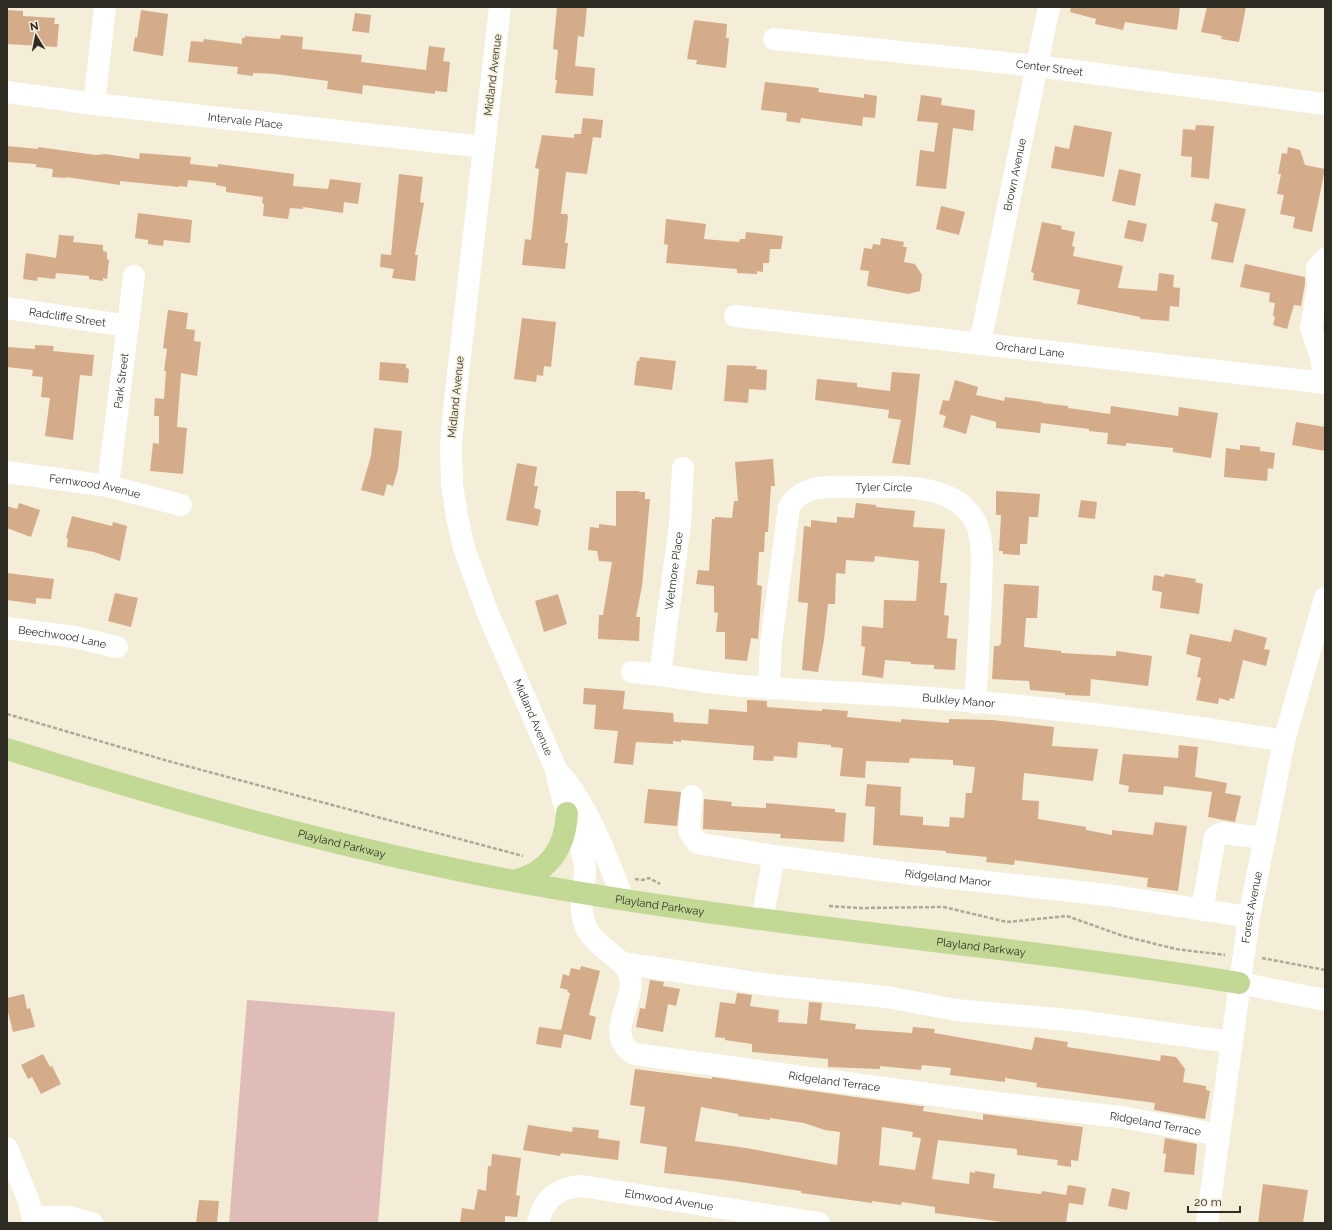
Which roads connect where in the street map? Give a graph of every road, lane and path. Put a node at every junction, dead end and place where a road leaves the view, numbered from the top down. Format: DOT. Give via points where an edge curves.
graph roads {
  1 [pos="105,7"];
  2 [pos="500,7"];
  3 [pos="1049,7"];
  4 [pos="774,39"];
  5 [pos="1037,66"];
  6 [pos="7,92"];
  7 [pos="94,104"];
  8 [pos="1325,104"];
  9 [pos="484,147"];
  10 [pos="1325,259"];
  11 [pos="134,276"];
  12 [pos="7,308"];
  13 [pos="734,316"];
  14 [pos="128,326"];
  15 [pos="980,343"];
  16 [pos="1324,383"];
  17 [pos="683,468"];
  18 [pos="7,472"];
  19 [pos="108,486"];
  20 [pos="181,505"];
  21 [pos="1325,598"];
  22 [pos="7,628"];
  23 [pos="1319,644"];
  24 [pos="117,647"];
  25 [pos="632,672"];
  26 [pos="660,674"];
  27 [pos="769,687"];
  28 [pos="975,703"];
  29 [pos="1284,741"];
  30 [pos="7,749"];
  31 [pos="556,769"];
  32 [pos="692,796"];
  33 [pos="567,813"];
  34 [pos="1265,838"];
  35 [pos="774,856"];
  36 [pos="514,881"];
  37 [pos="581,893"];
  38 [pos="623,899"];
  39 [pos="1202,910"];
  40 [pos="1249,917"];
  41 [pos="762,920"];
  42 [pos="1243,956"];
  43 [pos="622,963"];
  44 [pos="1325,970"];
  45 [pos="1239,983"];
  46 [pos="1325,1000"];
  47 [pos="1231,1042"];
  48 [pos="1219,1135"];
  49 [pos="7,1148"];
  50 [pos="33,1220"];
  51 [pos="92,1223"];
  52 [pos="538,1223"];
  53 [pos="819,1223"];
  54 [pos="1207,1223"];
  1 -- 7 [label="street"];
  2 -- 9 [label="street, Midland Avenue"];
  3 -- 5 [label="street, Brown Avenue"];
  4 -- 5 [label="street, Center Street"];
  5 -- 8 [label="street, Center Street"];
  5 -- 15 [label="street, Brown Avenue"];
  6 -- 7 [label="street, Intervale Place"];
  7 -- 9 [label="street, Intervale Place"];
  9 -- 31 [label="street, Midland Avenue" via="454,410 452,484 457,517 475,580"];
  10 -- 16 [label="street" via="1317,268 1318,287 1311,328 1322,360"];
  11 -- 14 [label="street, Park Street"];
  12 -- 14 [label="street, Radcliffe Street"];
  13 -- 15 [label="street, Orchard Lane"];
  14 -- 19 [label="street, Park Street"];
  15 -- 16 [label="street, Orchard Lane"];
  17 -- 26 [label="street, Wetmore Place" via="680,524"];
  18 -- 19 [label="street, Fernwood Avenue"];
  19 -- 20 [label="street, Fernwood Avenue"];
  21 -- 23 [label="street, Forest Avenue"];
  22 -- 24 [label="street, Beechwood Lane" via="74,637"];
  23 -- 29 [label="street, Forest Avenue"];
  25 -- 26 [label="street, Bulkley Manor"];
  26 -- 27 [label="street, Bulkley Manor" via="716,684"];
  27 -- 28 [label="street, Bulkley Manor"];
  27 -- 28 [label="street, Tyler Circle" via="789,507 793,500 801,493 820,488 905,488 926,490 957,501 966,509 978,529 982,563"];
  28 -- 29 [label="street, Bulkley Manor" via="1197,727"];
  29 -- 34 [label="street, Forest Avenue"];
  30 -- 36 [label="main road, Playland Parkway" via="145,791 270,825 403,858"];
  31 -- 33 [label="street, Midland Avenue"];
  31 -- 38 [label="street, Midland Avenue" via="588,814"];
  32 -- 35 [label="street, Ridgeland Manor" via="689,831 697,843"];
  33 -- 36 [label="main road" via="566,830 550,861 529,877"];
  33 -- 37 [label="street, Midland Avenue" via="584,859 585,872"];
  34 -- 39 [label="street" via="1222,833 1216,837"];
  34 -- 40 [label="street, Forest Avenue"];
  35 -- 39 [label="street, Ridgeland Manor" via="1108,896"];
  35 -- 41 [label="street"];
  36 -- 37 [label="main road, Playland Parkway"];
  37 -- 38 [label="main road, Playland Parkway"];
  37 -- 43 [label="street, Ridgeland Terrace" via="581,911 594,941"];
  38 -- 41 [label="main road, Playland Parkway"];
  39 -- 40 [label="street, Ridgeland Manor"];
  40 -- 42 [label="street, Forest Avenue"];
  41 -- 45 [label="main road, Playland Parkway" via="1071,958"];
  42 -- 44 [label="path" via="1271,958"];
  42 -- 45 [label="street, Forest Avenue"];
  43 -- 47 [label="street" via="770,986 887,997 956,1010 1079,1021"];
  43 -- 48 [label="street, Ridgeland Terrace" via="630,981 622,1021 621,1042 634,1054 972,1100 1113,1116"];
  45 -- 46 [label="street, Playland Parkway"];
  45 -- 47 [label="street, Forest Avenue"];
  47 -- 48 [label="street, Forest Avenue"];
  48 -- 54 [label="street, Forest Avenue"];
  49 -- 50 [label="street"];
  50 -- 51 [label="street" via="70,1217"];
  52 -- 53 [label="street, Elmwood Avenue" via="541,1209 556,1193 567,1187 581,1186"];
}
